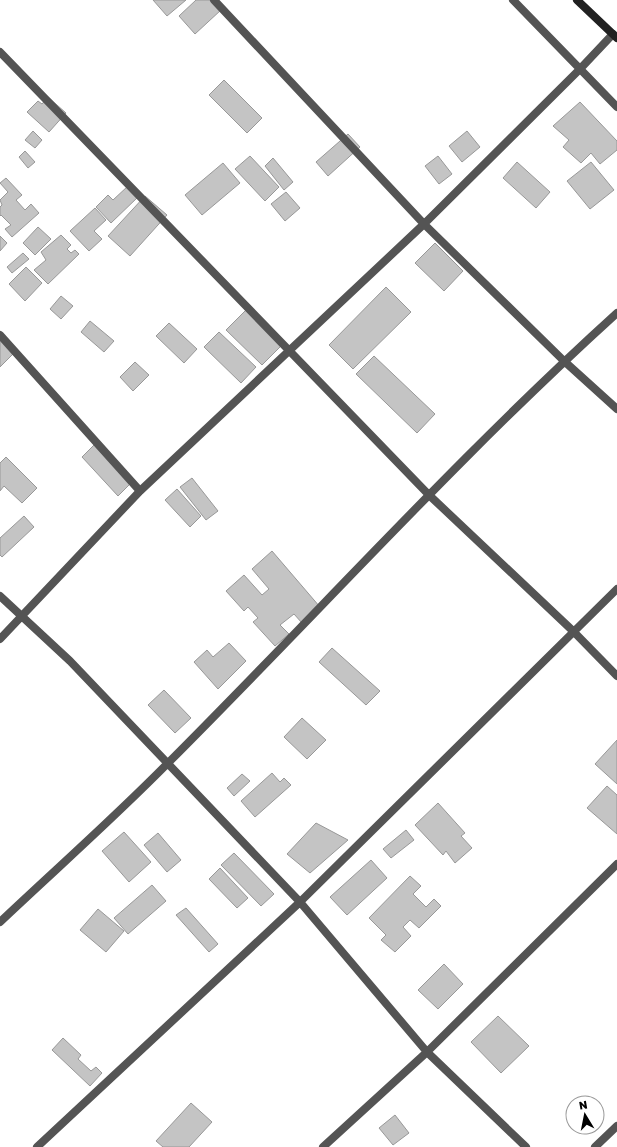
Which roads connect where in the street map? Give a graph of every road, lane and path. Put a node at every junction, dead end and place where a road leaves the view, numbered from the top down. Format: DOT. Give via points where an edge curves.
graph roads {
  1 [pos="214,0"];
  2 [pos="513,0"];
  3 [pos="577,0"];
  4 [pos="615,36"];
  5 [pos="0,52"];
  6 [pos="580,69"];
  7 [pos="617,107"];
  8 [pos="424,224"];
  9 [pos="617,312"];
  10 [pos="0,335"];
  11 [pos="290,350"];
  12 [pos="564,361"];
  13 [pos="617,409"];
  14 [pos="140,491"];
  15 [pos="429,495"];
  16 [pos="617,589"];
  17 [pos="0,596"];
  18 [pos="22,616"];
  19 [pos="573,631"];
  20 [pos="0,639"];
  21 [pos="617,676"];
  22 [pos="167,765"];
  23 [pos="617,864"];
  24 [pos="300,902"];
  25 [pos="0,922"];
  26 [pos="427,1052"];
  27 [pos="617,1126"];
  28 [pos="37,1147"];
  29 [pos="322,1147"];
  30 [pos="526,1147"];
  31 [pos="595,1147"];
  1 -- 8 [label="street"];
  2 -- 6 [label="street"];
  3 -- 4 [label="main road"];
  4 -- 6 [label="street"];
  5 -- 11 [label="street"];
  6 -- 7 [label="street"];
  6 -- 8 [label="street"];
  8 -- 11 [label="street"];
  8 -- 12 [label="street"];
  9 -- 12 [label="street"];
  10 -- 14 [label="street"];
  11 -- 14 [label="street"];
  11 -- 15 [label="street"];
  12 -- 13 [label="street"];
  12 -- 15 [label="street"];
  14 -- 18 [label="street"];
  15 -- 19 [label="street"];
  15 -- 22 [label="street"];
  16 -- 19 [label="street"];
  17 -- 18 [label="street"];
  18 -- 20 [label="street"];
  18 -- 22 [label="street" via="70,661"];
  19 -- 21 [label="street"];
  19 -- 24 [label="street"];
  22 -- 24 [label="street"];
  22 -- 25 [label="street"];
  23 -- 26 [label="street"];
  24 -- 26 [label="street"];
  24 -- 28 [label="street"];
  26 -- 29 [label="street"];
  26 -- 30 [label="street"];
  27 -- 31 [label="street"];
}
